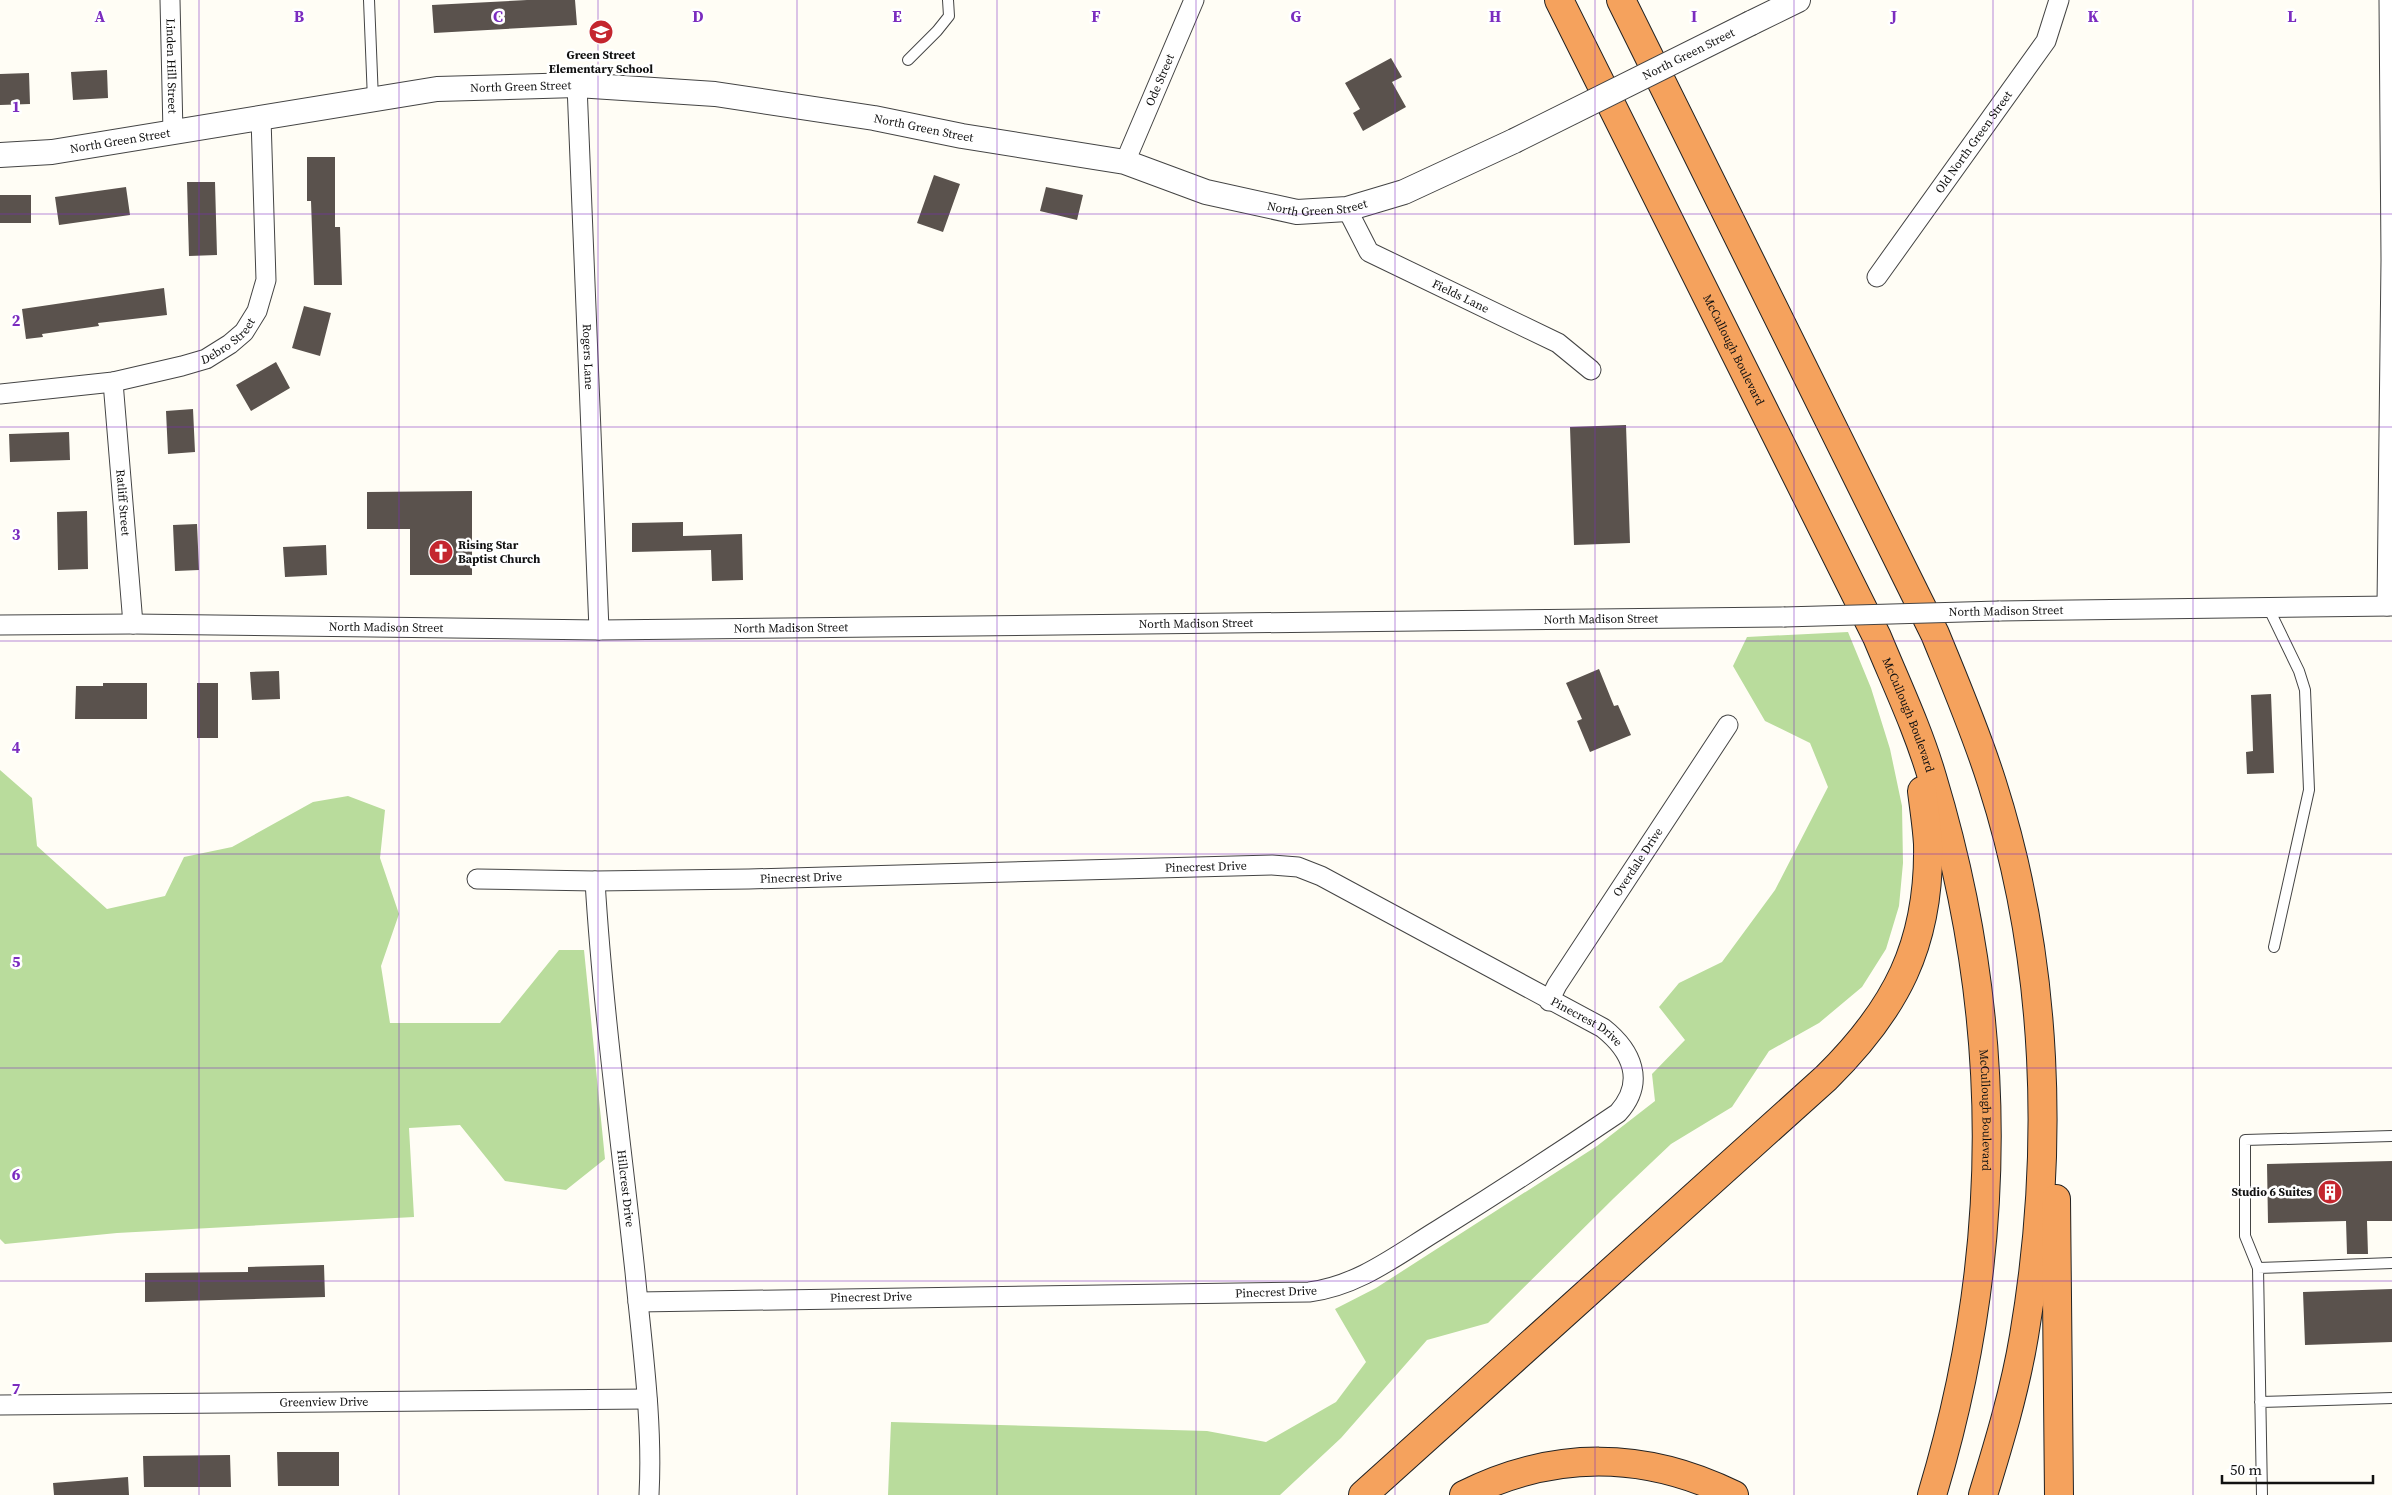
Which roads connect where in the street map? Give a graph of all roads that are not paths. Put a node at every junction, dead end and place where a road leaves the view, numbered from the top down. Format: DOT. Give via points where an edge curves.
graph roads {
  1 [pos="170,0"];
  2 [pos="369,0"];
  3 [pos="948,0"];
  4 [pos="1194,0"];
  5 [pos="1559,0"];
  6 [pos="1621,0"];
  7 [pos="1798,0"];
  8 [pos="2059,0"];
  9 [pos="2390,1"];
  10 [pos="908,60"];
  11 [pos="578,86"];
  12 [pos="373,100"];
  13 [pos="260,118"];
  14 [pos="173,133"];
  15 [pos="0,155"];
  16 [pos="1125,162"];
  17 [pos="1347,209"];
  18 [pos="2391,260"];
  19 [pos="1877,277"];
  20 [pos="1591,370"];
  21 [pos="113,382"];
  22 [pos="0,394"];
  23 [pos="2390,606"];
  24 [pos="2268,607"];
  25 [pos="133,624"];
  26 [pos="0,625"];
  27 [pos="599,630"];
  28 [pos="1905,704"];
  29 [pos="1728,725"];
  30 [pos="477,879"];
  31 [pos="595,881"];
  32 [pos="2274,947"];
  33 [pos="1549,1001"];
  34 [pos="2040,1034"];
  35 [pos="2392,1136"];
  36 [pos="2392,1263"];
  37 [pos="2258,1268"];
  38 [pos="638,1302"];
  39 [pos="2392,1398"];
  40 [pos="647,1399"];
  41 [pos="2260,1402"];
  42 [pos="0,1405"];
  43 [pos="650,1495"];
  44 [pos="1362,1495"];
  45 [pos="1464,1495"];
  46 [pos="1734,1495"];
  47 [pos="1932,1495"];
  48 [pos="1983,1495"];
  49 [pos="2059,1495"];
  50 [pos="2262,1495"];
  1 -- 14 [label="street, Linden Hill Street"];
  2 -- 12 [label="lane"];
  3 -- 10 [label="lane" via="948,16"];
  4 -- 16 [label="street, Ode Street"];
  5 -- 28 [label="highway, McCullough Boulevard" via="1823,528"];
  6 -- 34 [label="highway" via="1896,551 1967,712 2008,840 2021,900"];
  7 -- 17 [label="street, North Green Street, bridge" via="1404,192"];
  8 -- 19 [label="street, Old North Green Street" via="2046,41"];
  9 -- 18 [label="street"];
  11 -- 12 [label="street, North Green Street" via="437,89"];
  11 -- 16 [label="street, North Green Street" via="715,94"];
  11 -- 27 [label="street, Rogers Lane"];
  12 -- 13 [label="street, North Green Street"];
  13 -- 14 [label="street, North Green Street"];
  13 -- 21 [label="street, Debro Street" via="266,280 257,310 244,332 206,359"];
  14 -- 15 [label="street, North Green Street" via="52,152"];
  16 -- 17 [label="street, North Green Street" via="1206,192 1258,206 1297,212"];
  17 -- 20 [label="street, Fields Lane" via="1369,252 1558,343"];
  18 -- 23 [label="street"];
  21 -- 22 [label="street, Debro Street"];
  21 -- 25 [label="street, Ratliff Street"];
  23 -- 24 [label="street, North Madison Street"];
  24 -- 27 [label="street, North Madison Street, bridge" via="1784,617"];
  24 -- 32 [label="lane" via="2299,671 2304,690 2309,790"];
  25 -- 26 [label="street, North Madison Street"];
  25 -- 27 [label="street, North Madison Street"];
  28 -- 44 [label="highway" via="1922,789 1928,879 1916,943 1900,981 1870,1031 1826,1078"];
  28 -- 47 [label="highway, McCullough Boulevard" via="1931,775 1966,913 1986,1070 1986,1208 1979,1285 1960,1391"];
  29 -- 33 [label="street, Overdale Drive"];
  30 -- 31 [label="street, Pinecrest Drive"];
  31 -- 33 [label="street, Pinecrest Drive" via="1286,866 1321,876"];
  31 -- 38 [label="street, Hillcrest Drive" via="611,1067"];
  33 -- 38 [label="street, Pinecrest Drive" via="1602,1028 1618,1040 1630,1061 1633,1078 1626,1105 1618,1114 1492,1197 1366,1275 1339,1287 1309,1292"];
  34 -- 48 [label="highway" via="2043,1146 2033,1276 2013,1390"];
  34 -- 49 [label="highway" via="2054,1118"];
  35 -- 37 [label="lane" via="2245,1140 2245,1236"];
  36 -- 37 [label="lane"];
  37 -- 41 [label="lane"];
  38 -- 40 [label="street, Hillcrest Drive"];
  39 -- 41 [label="lane"];
  40 -- 42 [label="street, Greenview Drive"];
  40 -- 43 [label="street, Hillcrest Drive"];
  41 -- 50 [label="lane"];
  45 -- 46 [label="highway" via="1522,1472 1592,1461 1664,1468 1711,1483"];
}
